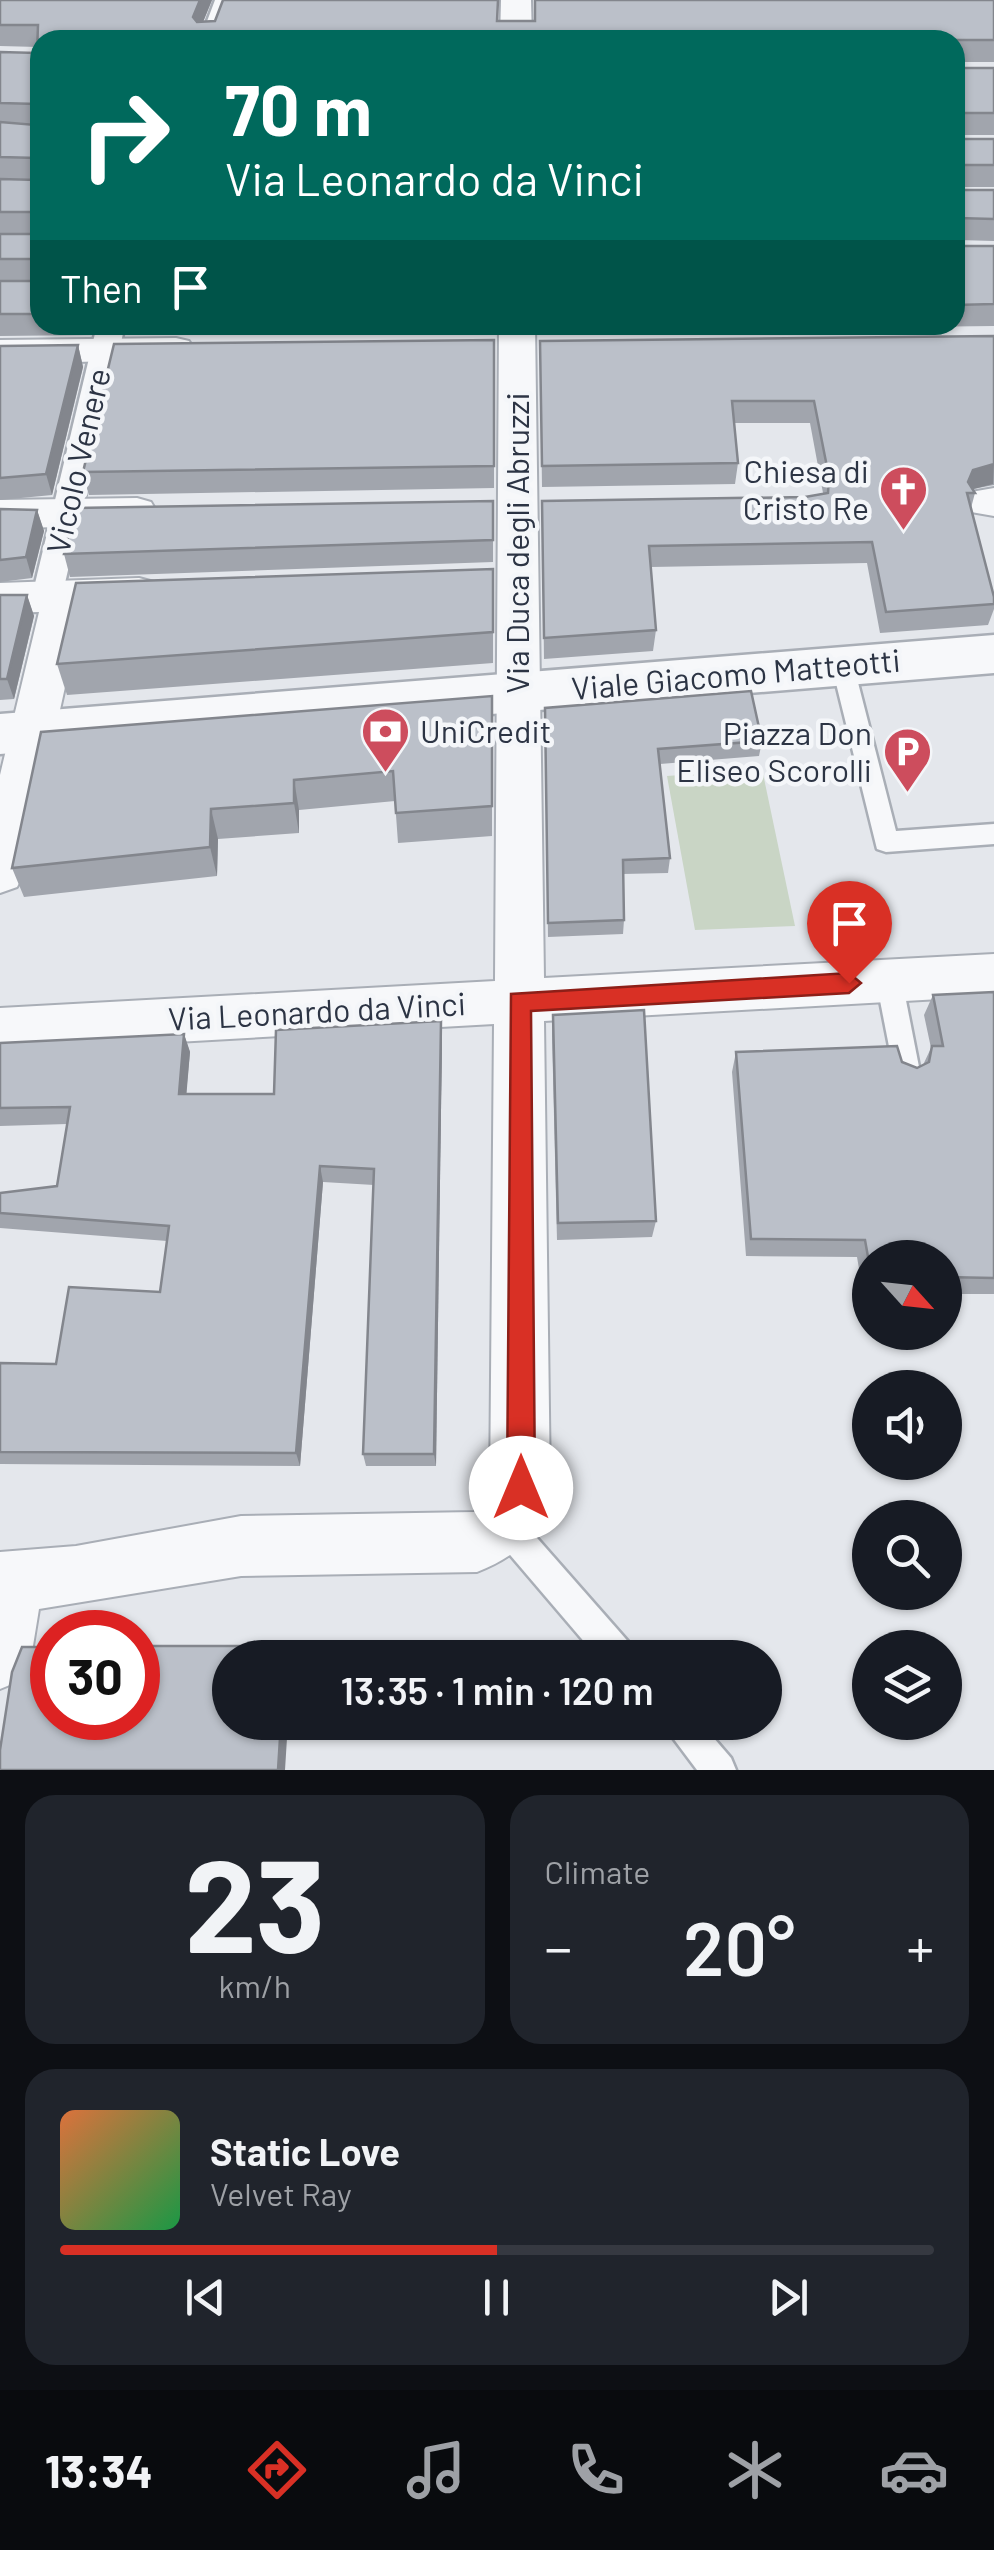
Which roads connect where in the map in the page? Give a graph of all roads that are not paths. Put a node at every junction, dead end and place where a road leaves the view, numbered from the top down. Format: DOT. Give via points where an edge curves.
graph roads {
  1 [pos="223,0"];
  2 [pos="516,0"];
  3 [pos="212,30"];
  4 [pos="516,30"];
  5 [pos="108,338"];
  6 [pos="515,340"];
  7 [pos="204,350"];
  8 [pos="0,352"];
  9 [pos="182,511"];
  10 [pos="66,513"];
  11 [pos="0,514"];
  12 [pos="182,592"];
  13 [pos="55,596"];
  14 [pos="0,598"];
  15 [pos="992,660"];
  16 [pos="843,667"];
  17 [pos="518,693"];
  18 [pos="15,732"];
  19 [pos="994,834"];
  20 [pos="0,873"];
  21 [pos="994,975"];
  22 [pos="888,980"];
  23 [pos="519,1001"];
  24 [pos="0,1030"];
  25 [pos="907,1072"];
  26 [pos="505,1525"];
  27 [pos="7,1582"];
  28 [pos="604,1640"];
  29 [pos="0,1658"];
  30 [pos="693,1740"];
  31 [pos="719,1770"];
  1 -- 3 [label="lane"];
  2 -- 4 [label="street"];
  5 -- 7 [label="street"];
  5 -- 8 [label="street"];
  5 -- 10 [label="street, Vicolo Venere"];
  6 -- 17 [label="street, Via Duca degli Abruzzi" via="520,506 498,582"];
  9 -- 10 [label="street"];
  10 -- 11 [label="street"];
  10 -- 13 [label="street, Vicolo Venere"];
  12 -- 13 [label="street"];
  13 -- 14 [label="street"];
  13 -- 18 [label="street, Vicolo Venere"];
  15 -- 16 [label="street, Viale Giacomo Matteotti"];
  16 -- 17 [label="street, Viale Giacomo Matteotti"];
  16 -- 19 [label="lane" via="886,842"];
  17 -- 18 [label="street, Viale Giacomo Matteotti"];
  17 -- 23 [label="street, Via Duca degli Abruzzi"];
  18 -- 20 [label="street, Vicolo Venere"];
  21 -- 22 [label="street, Via Leonardo da Vinci"];
  22 -- 23 [label="street, Via Leonardo da Vinci"];
  22 -- 25 [label="lane"];
  23 -- 24 [label="street, Via Leonardo da Vinci"];
  23 -- 26 [label="street, Via Duca degli Abruzzi" via="521,1488"];
  26 -- 27 [label="street" via="477,1542 241,1546"];
  26 -- 28 [label="lane"];
  27 -- 29 [label="street"];
  30 -- 31 [label="lane"];
}
